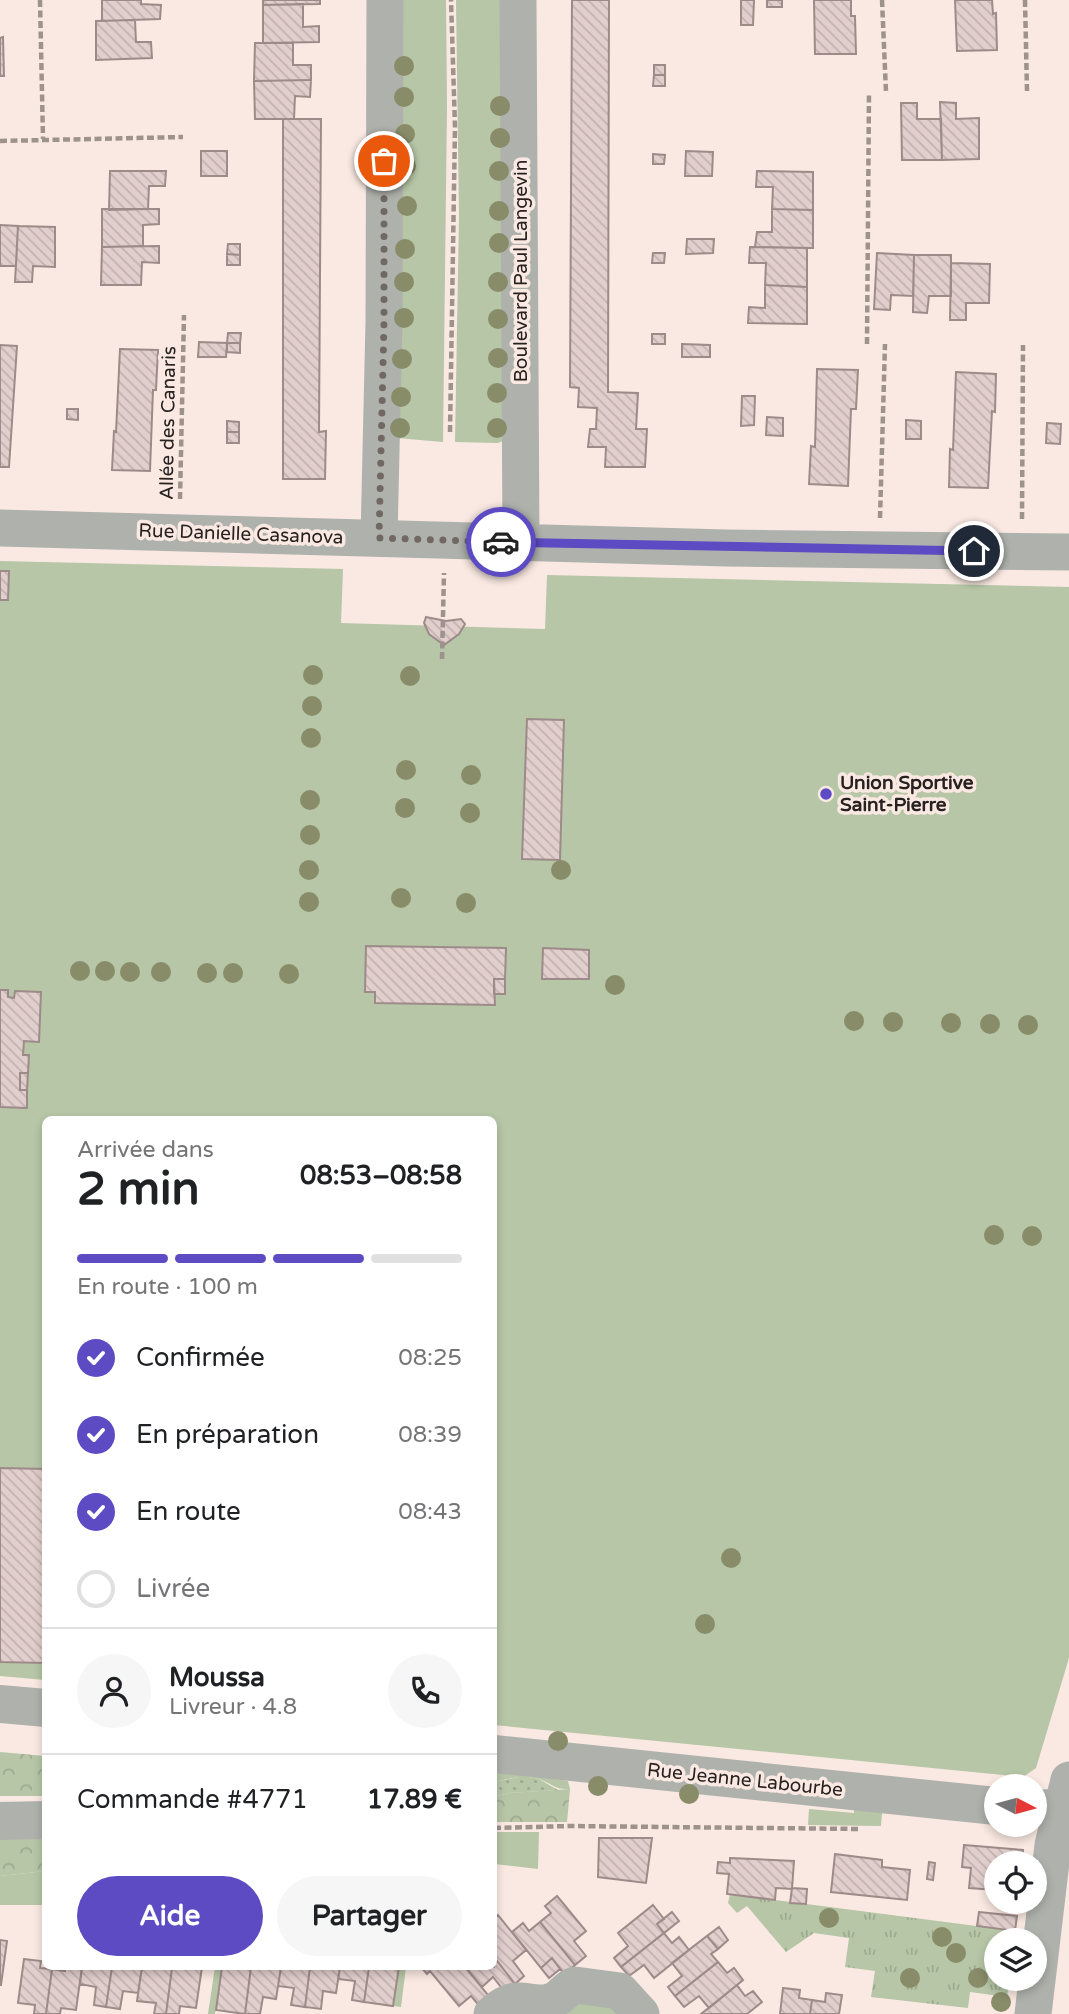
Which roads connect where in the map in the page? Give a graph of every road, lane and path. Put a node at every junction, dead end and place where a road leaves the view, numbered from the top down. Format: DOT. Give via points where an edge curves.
graph roads {
  1 [pos="40,0"];
  2 [pos="385,0"];
  3 [pos="451,0"];
  4 [pos="518,0"];
  5 [pos="882,0"];
  6 [pos="1025,0"];
  7 [pos="1027,91"];
  8 [pos="869,92"];
  9 [pos="886,92"];
  10 [pos="183,137"];
  11 [pos="43,139"];
  12 [pos="0,141"];
  13 [pos="184,315"];
  14 [pos="867,344"];
  15 [pos="885,344"];
  16 [pos="1023,345"];
  17 [pos="450,432"];
  18 [pos="0,528"];
  19 [pos="180,532"];
  20 [pos="379,538"];
  21 [pos="445,540"];
  22 [pos="521,542"];
  23 [pos="879,551"];
  24 [pos="1022,551"];
  25 [pos="1069,552"];
  26 [pos="442,659"];
  27 [pos="0,1704"];
  28 [pos="42,1709"];
  29 [pos="497,1754"];
  30 [pos="1058,1801"];
  31 [pos="984,1805"];
  32 [pos="42,1820"];
  33 [pos="0,1821"];
  34 [pos="497,1828"];
  35 [pos="864,1829"];
  36 [pos="492,2014"];
  37 [pos="641,2014"];
  38 [pos="1033,2014"];
  1 -- 11 [label="path"];
  2 -- 20 [label="street"];
  3 -- 17 [label="path" via="455,127"];
  4 -- 22 [label="street, Boulevard Paul Langevin"];
  5 -- 9 [label="path"];
  6 -- 7 [label="path"];
  8 -- 14 [label="path"];
  10 -- 11 [label="path"];
  11 -- 12 [label="path"];
  13 -- 19 [label="path, Allée des Canaris"];
  15 -- 23 [label="path"];
  16 -- 24 [label="path"];
  18 -- 19 [label="street, Rue Danielle Casanova"];
  19 -- 20 [label="street, Rue Danielle Casanova"];
  20 -- 21 [label="street, Rue Danielle Casanova"];
  21 -- 22 [label="street, Rue Danielle Casanova"];
  21 -- 26 [label="path"];
  22 -- 23 [label="street, Rue Danielle Casanova"];
  23 -- 24 [label="street, Rue Danielle Casanova"];
  24 -- 25 [label="street, Rue Danielle Casanova"];
  27 -- 28 [label="street"];
  29 -- 31 [label="street, Rue Jeanne Labourbe"];
  30 -- 38 [label="street"];
  32 -- 33 [label="street"];
  34 -- 35 [label="path"];
  36 -- 37 [label="street" via="513,2000 549,2002 575,1985 620,1991"];
}
